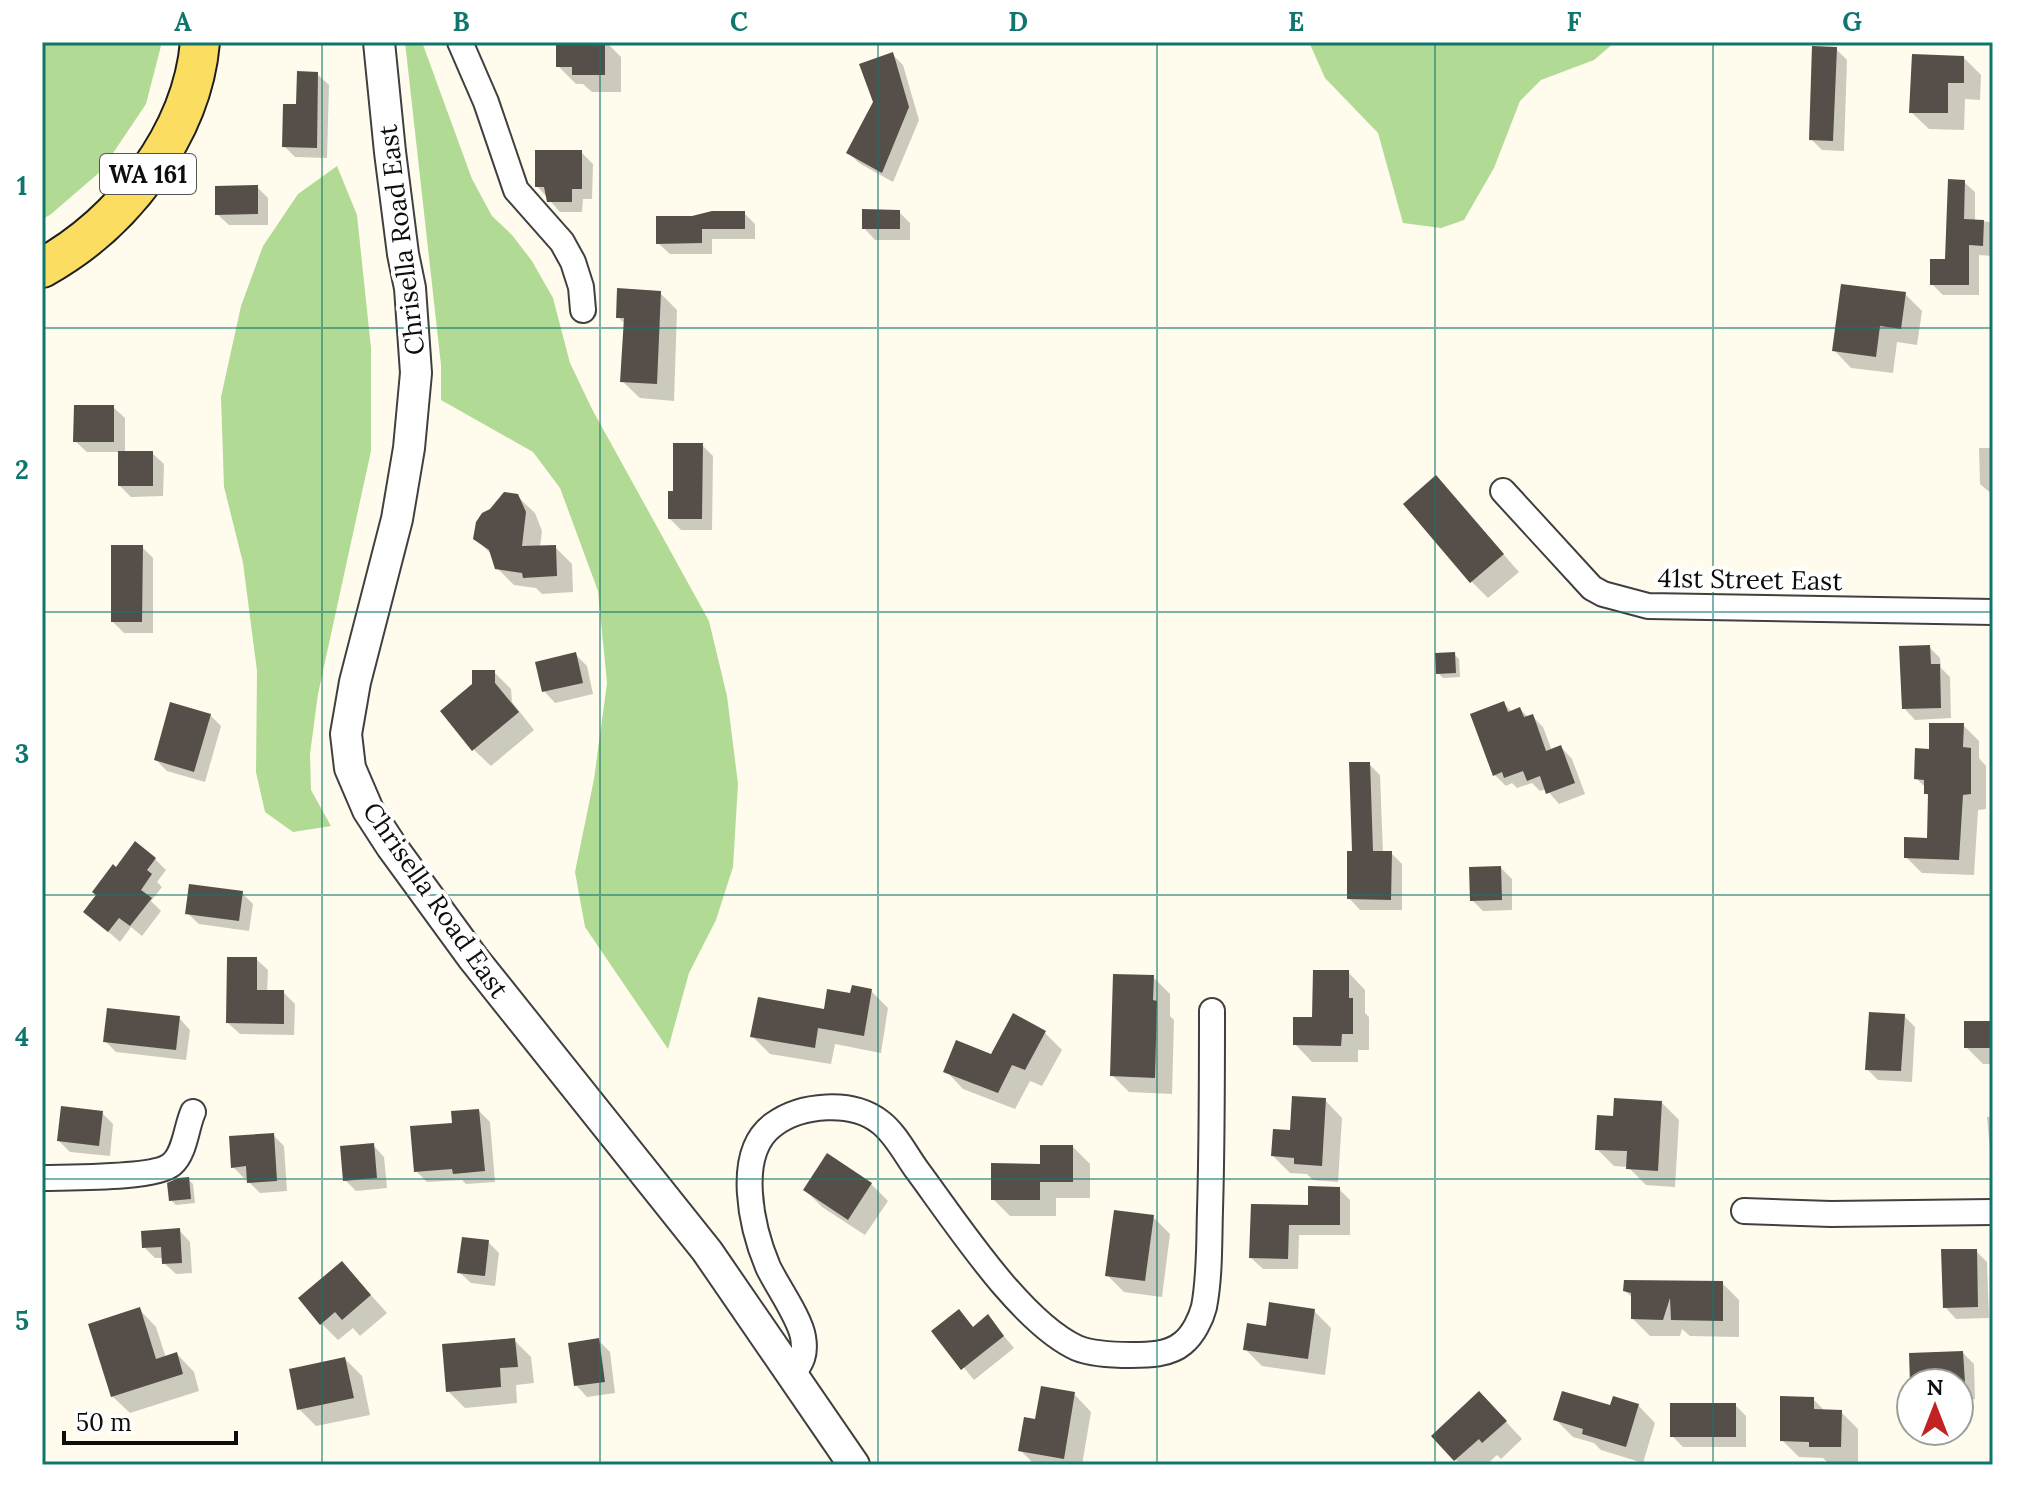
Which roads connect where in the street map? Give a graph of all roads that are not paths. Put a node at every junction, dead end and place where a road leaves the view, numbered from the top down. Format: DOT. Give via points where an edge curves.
graph roads {
  1 [pos="200,42"];
  2 [pos="379,42"];
  3 [pos="460,42"];
  4 [pos="42,268"];
  5 [pos="583,310"];
  6 [pos="1503,491"];
  7 [pos="1993,612"];
  8 [pos="1212,1011"];
  9 [pos="193,1112"];
  10 [pos="42,1178"];
  11 [pos="1744,1211"];
  12 [pos="1993,1212"];
  13 [pos="792,1375"];
  14 [pos="854,1465"];
  1 -- 4 [label="main road, WA 161" via="198,72 151,170 102,227"];
  2 -- 13 [label="street, Chrisella Road East" via="416,373 397,519 348,721 350,768 392,847 473,958 707,1251"];
  3 -- 5 [label="street" via="516,190 573,262"];
  6 -- 7 [label="street, 41st Street East" via="1592,588 1648,606"];
  8 -- 13 [label="street" via="1208,1265 1203,1309 1184,1342 1149,1354 1077,1347 1040,1322 1014,1295 884,1124 858,1109 822,1108 773,1125 755,1146 751,1172 754,1227 802,1332 804,1360"];
  9 -- 10 [label="street" via="172,1165 150,1173"];
  11 -- 12 [label="street"];
  13 -- 14 [label="street, Chrisella Road East"];
}
